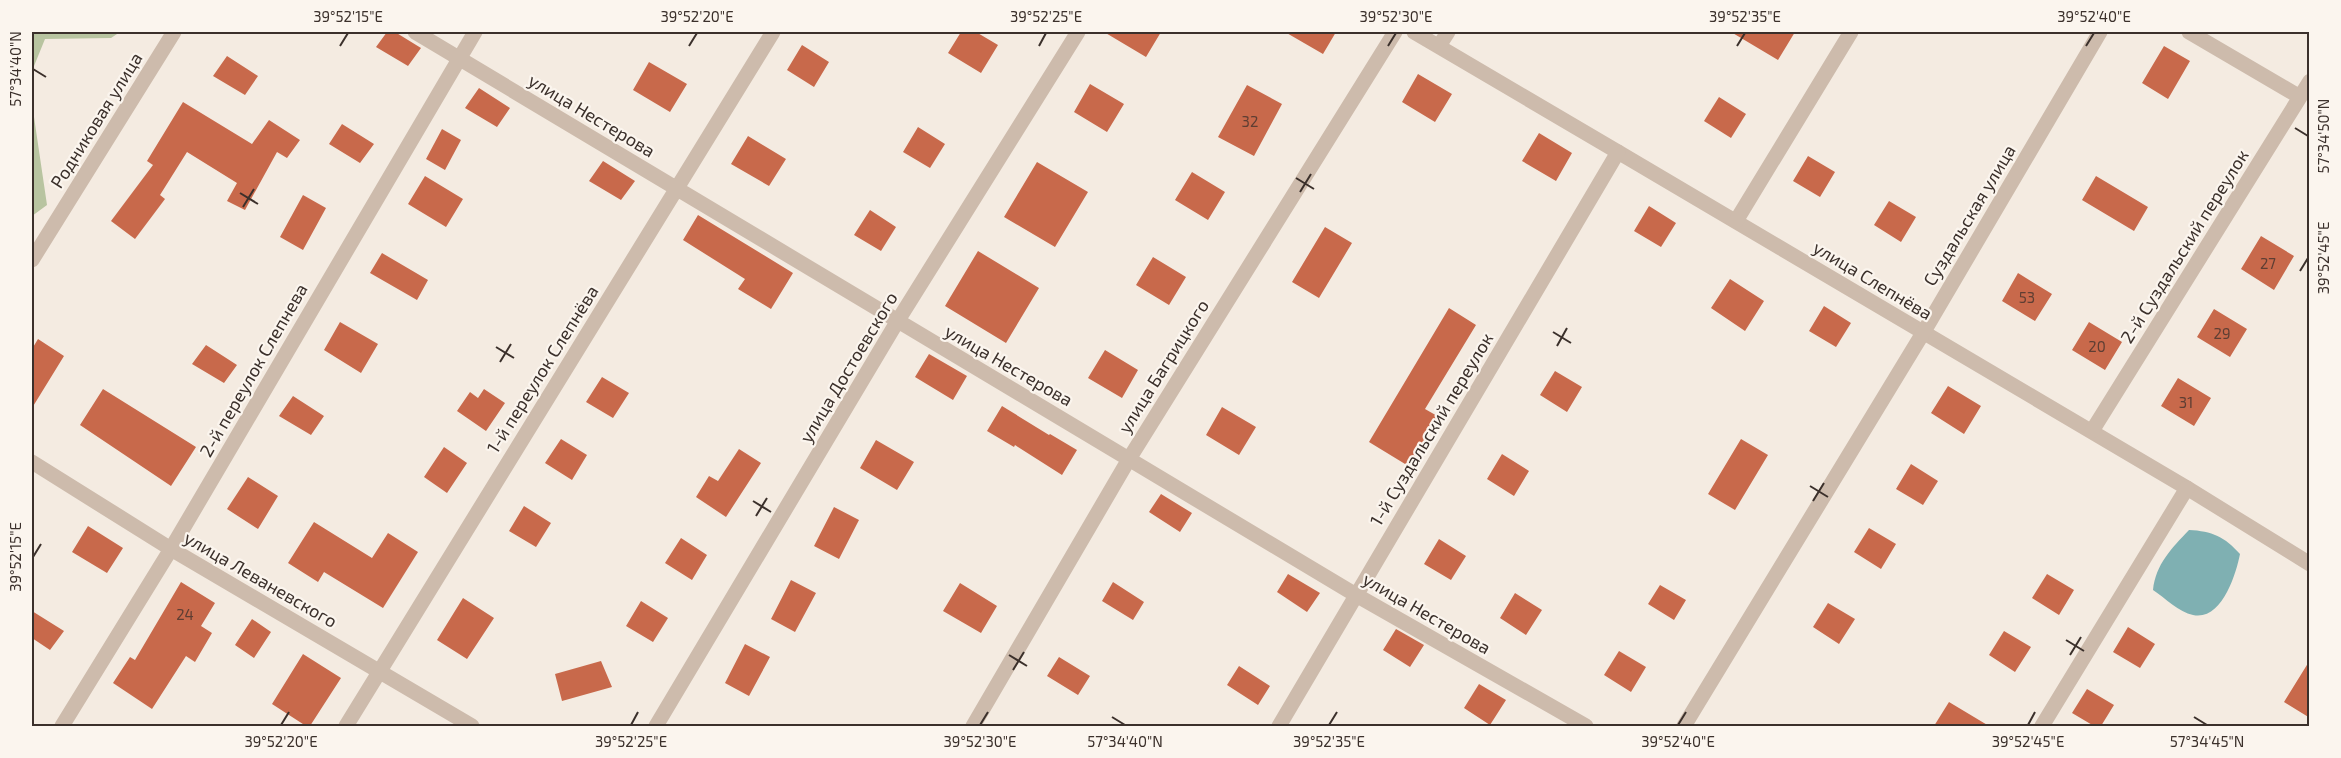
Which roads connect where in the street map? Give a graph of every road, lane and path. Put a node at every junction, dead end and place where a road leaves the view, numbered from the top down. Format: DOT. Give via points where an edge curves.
graph roads {
  1 [pos="174,32"];
  2 [pos="415,32"];
  3 [pos="475,32"];
  4 [pos="773,32"];
  5 [pos="1078,32"];
  6 [pos="1395,32"];
  7 [pos="1414,32"];
  8 [pos="1448,32"];
  9 [pos="1851,32"];
  10 [pos="2100,32"];
  11 [pos="2189,32"];
  12 [pos="1439,46"];
  13 [pos="459,58"];
  14 [pos="2310,81"];
  15 [pos="2300,97"];
  16 [pos="1618,152"];
  17 [pos="676,189"];
  18 [pos="1736,221"];
  19 [pos="32,260"];
  20 [pos="897,322"];
  21 [pos="1923,333"];
  22 [pos="2092,431"];
  23 [pos="1129,459"];
  24 [pos="32,462"];
  25 [pos="2187,488"];
  26 [pos="171,549"];
  27 [pos="2310,564"];
  28 [pos="1356,595"];
  29 [pos="379,671"];
  30 [pos="62,726"];
  31 [pos="346,726"];
  32 [pos="472,726"];
  33 [pos="656,726"];
  34 [pos="973,726"];
  35 [pos="1279,726"];
  36 [pos="1586,726"];
  37 [pos="1684,726"];
  38 [pos="2042,726"];
  1 -- 19 [label="street, Родниковая улица"];
  2 -- 13 [label="street, улица Нестерова"];
  3 -- 13 [label="street, 2-й переулок Слепнева"];
  4 -- 17 [label="street, 1-й переулок Слепнёва"];
  5 -- 20 [label="street, улица Достоевского"];
  6 -- 23 [label="street, улица Багрицкого"];
  7 -- 12 [label="street, улица Слепнёва"];
  8 -- 12 [label="street"];
  9 -- 18 [label="street"];
  10 -- 21 [label="street, Суздальская улица"];
  11 -- 15 [label="street"];
  12 -- 16 [label="street, улица Слепнёва"];
  13 -- 17 [label="street, улица Нестерова"];
  13 -- 26 [label="street, 2-й переулок Слепнева"];
  14 -- 15 [label="street, 2-й Суздальский переулок"];
  15 -- 22 [label="street, 2-й Суздальский переулок"];
  16 -- 18 [label="street, улица Слепнёва"];
  16 -- 28 [label="street, 1-й Суздальский переулок"];
  17 -- 20 [label="street, улица Нестерова"];
  17 -- 29 [label="street, 1-й переулок Слепнёва"];
  18 -- 21 [label="street, улица Слепнёва"];
  20 -- 23 [label="street, улица Нестерова"];
  20 -- 33 [label="street, улица Достоевского"];
  21 -- 22 [label="street, улица Слепнёва"];
  21 -- 37 [label="street, Суздальская улица"];
  22 -- 25 [label="street, улица Слепнёва"];
  23 -- 28 [label="street, улица Нестерова"];
  23 -- 34 [label="street, улица Багрицкого"];
  24 -- 26 [label="street, улица Леваневского"];
  25 -- 27 [label="street, улица Слепнёва"];
  25 -- 38 [label="street"];
  26 -- 29 [label="street, улица Леваневского"];
  26 -- 30 [label="street, 2-й переулок Слепнева"];
  28 -- 35 [label="street, 1-й Суздальский переулок"];
  28 -- 36 [label="street, улица Нестерова"];
  29 -- 31 [label="street, 1-й переулок Слепнёва"];
  29 -- 32 [label="street, улица Леваневского"];
}
